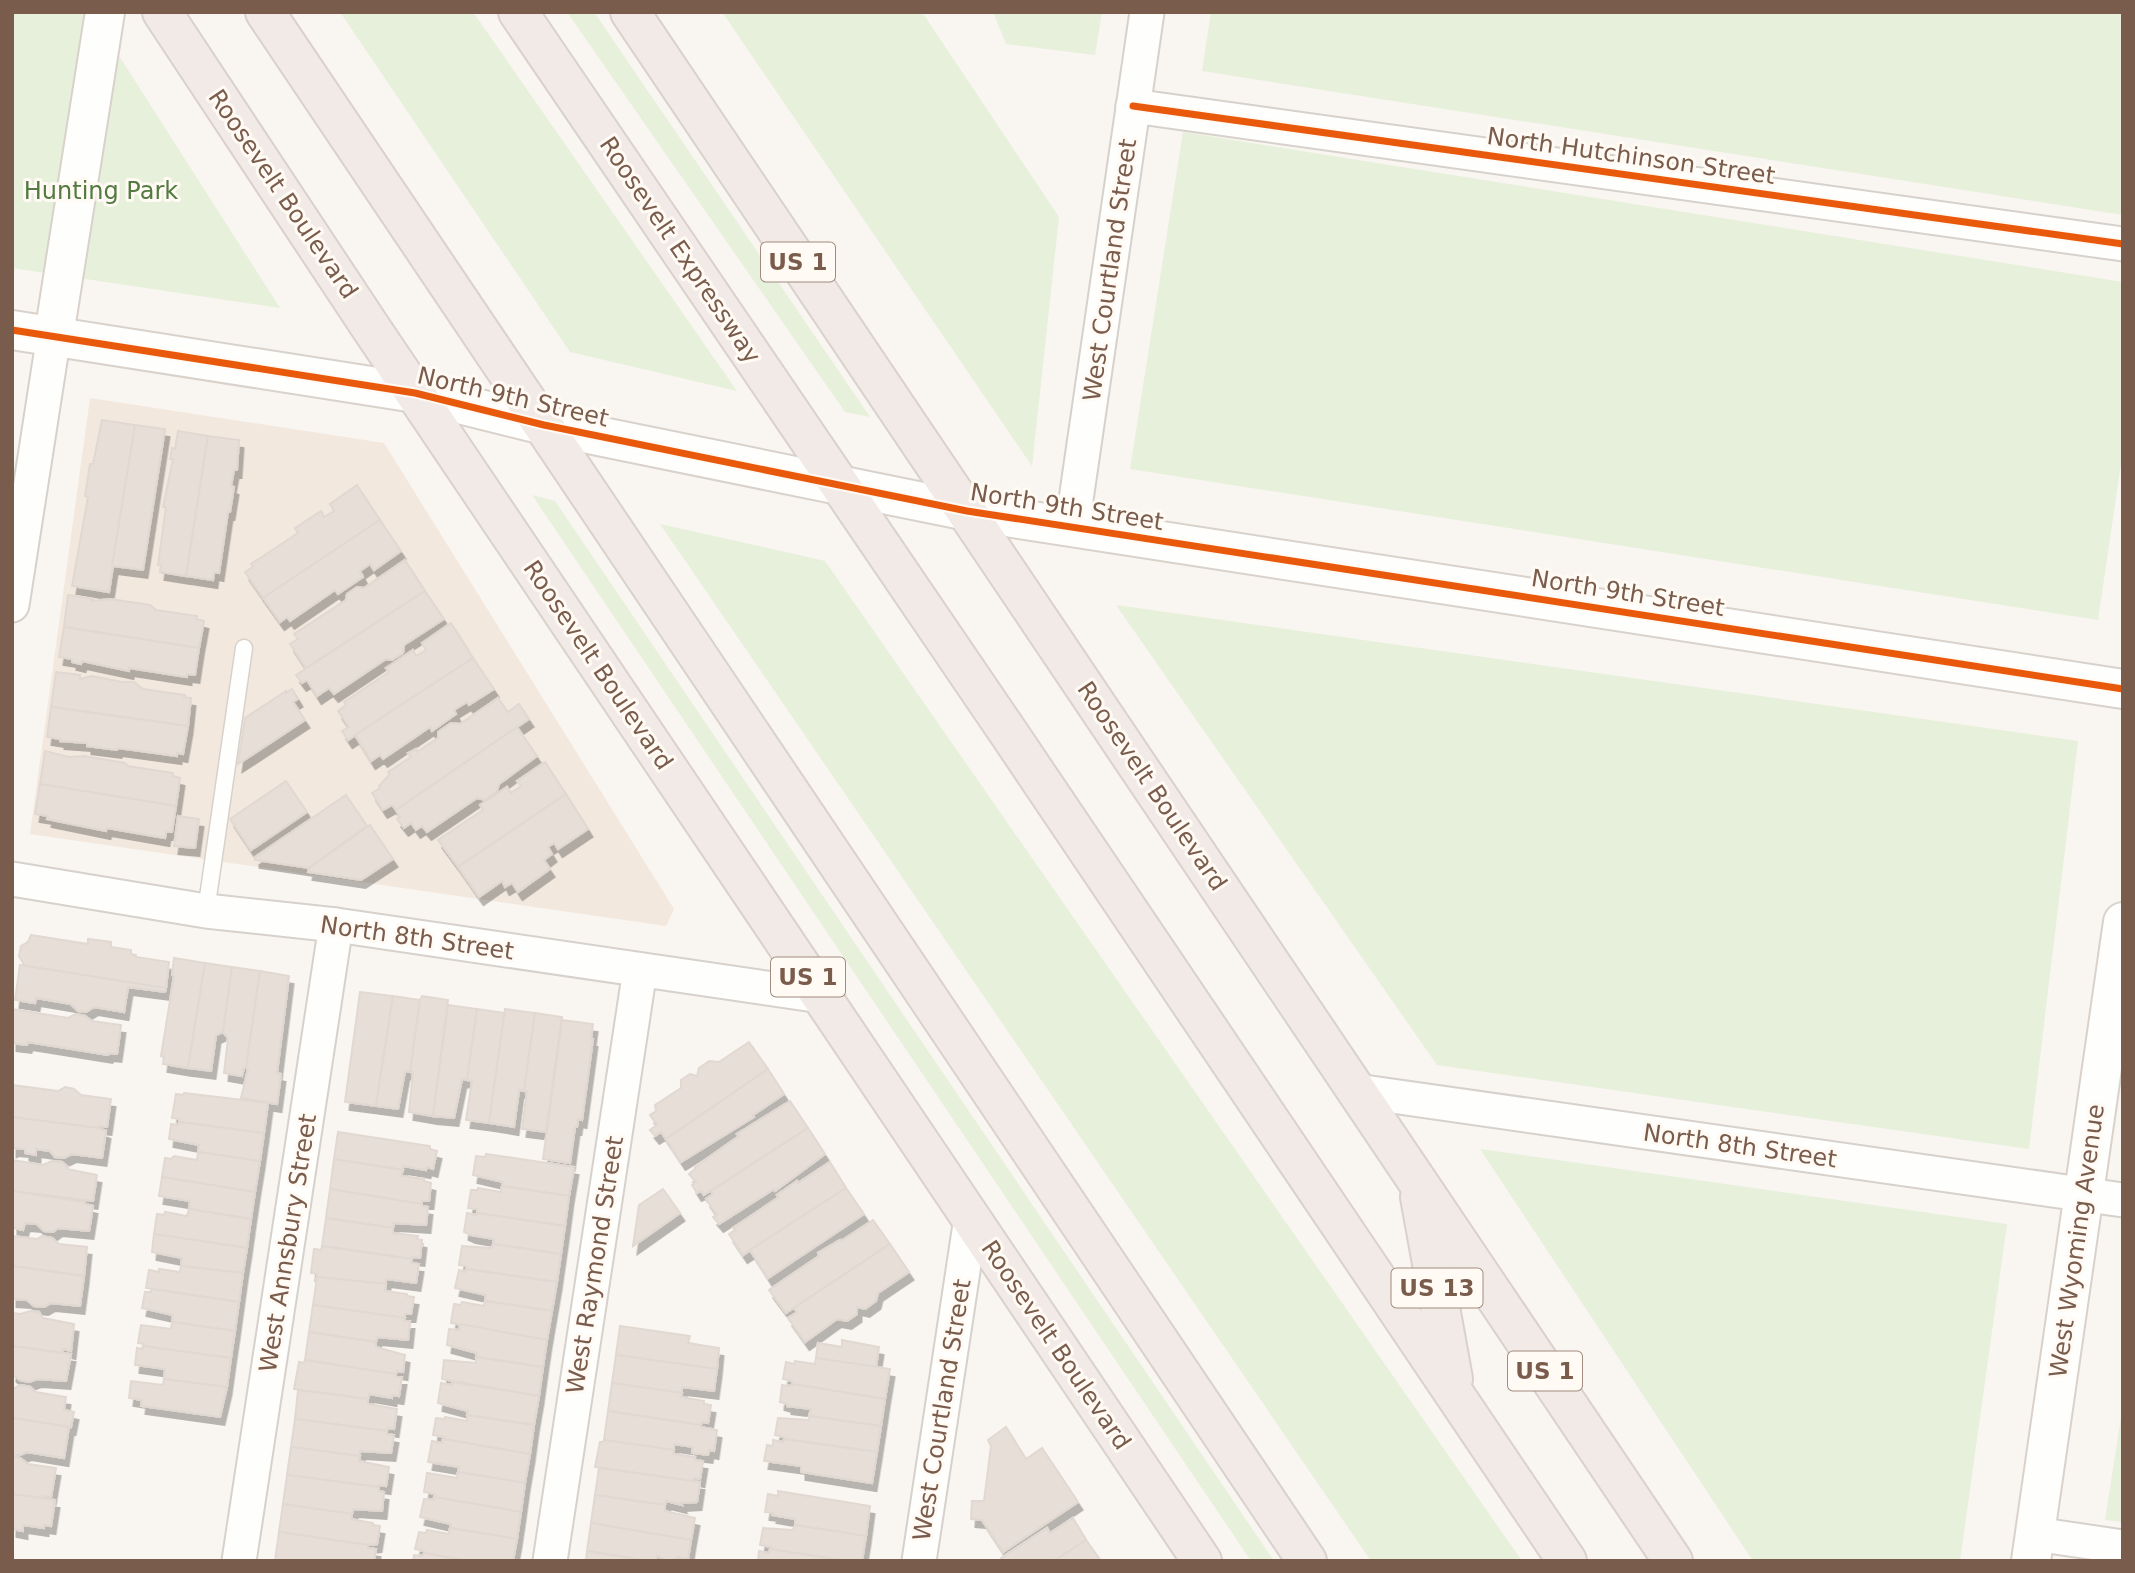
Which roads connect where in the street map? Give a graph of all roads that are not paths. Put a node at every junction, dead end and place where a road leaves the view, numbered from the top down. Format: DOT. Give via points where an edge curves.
graph roads {
  1 [pos="105,12"];
  2 [pos="162,12"];
  3 [pos="265,12"];
  4 [pos="518,12"];
  5 [pos="630,12"];
  6 [pos="1147,12"];
  7 [pos="1133,106"];
  8 [pos="2123,244"];
  9 [pos="12,330"];
  10 [pos="54,335"];
  11 [pos="415,393"];
  12 [pos="544,425"];
  13 [pos="842,488"];
  14 [pos="967,511"];
  15 [pos="1072,527"];
  16 [pos="12,604"];
  17 [pos="244,648"];
  18 [pos="2123,689"];
  19 [pos="12,878"];
  20 [pos="206,911"];
  21 [pos="2123,922"];
  22 [pos="335,925"];
  23 [pos="640,970"];
  24 [pos="821,996"];
  25 [pos="1357,1091"];
  26 [pos="1418,1181"];
  27 [pos="2084,1195"];
  28 [pos="2123,1200"];
  29 [pos="971,1218"];
  30 [pos="1456,1395"];
  31 [pos="2033,1547"];
  32 [pos="2123,1547"];
  33 [pos="240,1561"];
  34 [pos="550,1561"];
  35 [pos="919,1561"];
  36 [pos="1202,1561"];
  37 [pos="1307,1561"];
  38 [pos="1567,1561"];
  39 [pos="1673,1561"];
  1 -- 10 [label="street"];
  2 -- 11 [label="highway, Roosevelt Boulevard / US 1"];
  3 -- 12 [label="highway"];
  4 -- 13 [label="highway, Roosevelt Expressway"];
  5 -- 14 [label="highway, Roosevelt Boulevard / US 1"];
  6 -- 7 [label="street, West Courtland Street"];
  7 -- 8 [label="street, North Hutchinson Street"];
  7 -- 15 [label="street, West Courtland Street"];
  9 -- 10 [label="street, North 9th Street"];
  10 -- 11 [label="street, North 9th Street"];
  10 -- 16 [label="street"];
  11 -- 12 [label="street, North 9th Street"];
  11 -- 24 [label="highway, Roosevelt Boulevard / US 1"];
  12 -- 13 [label="street, North 9th Street"];
  12 -- 37 [label="highway"];
  13 -- 14 [label="street, North 9th Street"];
  13 -- 30 [label="highway"];
  14 -- 15 [label="street, North 9th Street"];
  14 -- 25 [label="highway, Roosevelt Boulevard / US 1"];
  15 -- 18 [label="street, North 9th Street"];
  17 -- 20 [label="lane"];
  19 -- 20 [label="street, North 8th Street"];
  20 -- 22 [label="street, North 8th Street"];
  21 -- 27 [label="street, West Wyoming Avenue"];
  22 -- 23 [label="street, North 8th Street"];
  22 -- 33 [label="street, West Annsbury Street"];
  23 -- 24 [label="street, North 8th Street"];
  23 -- 34 [label="street, West Raymond Street"];
  24 -- 29 [label="highway, Roosevelt Boulevard / US 1"];
  25 -- 26 [label="highway, Roosevelt Boulevard / US 1"];
  25 -- 27 [label="street, North 8th Street"];
  26 -- 30 [label="highway, US 13"];
  26 -- 39 [label="highway, Roosevelt Boulevard / US 1"];
  27 -- 28 [label="street, North 8th Street"];
  27 -- 31 [label="street, West Wyoming Avenue"];
  29 -- 35 [label="street, West Courtland Street"];
  29 -- 36 [label="highway, Roosevelt Boulevard / US 1"];
  30 -- 38 [label="highway"];
  31 -- 32 [label="street"];
}
